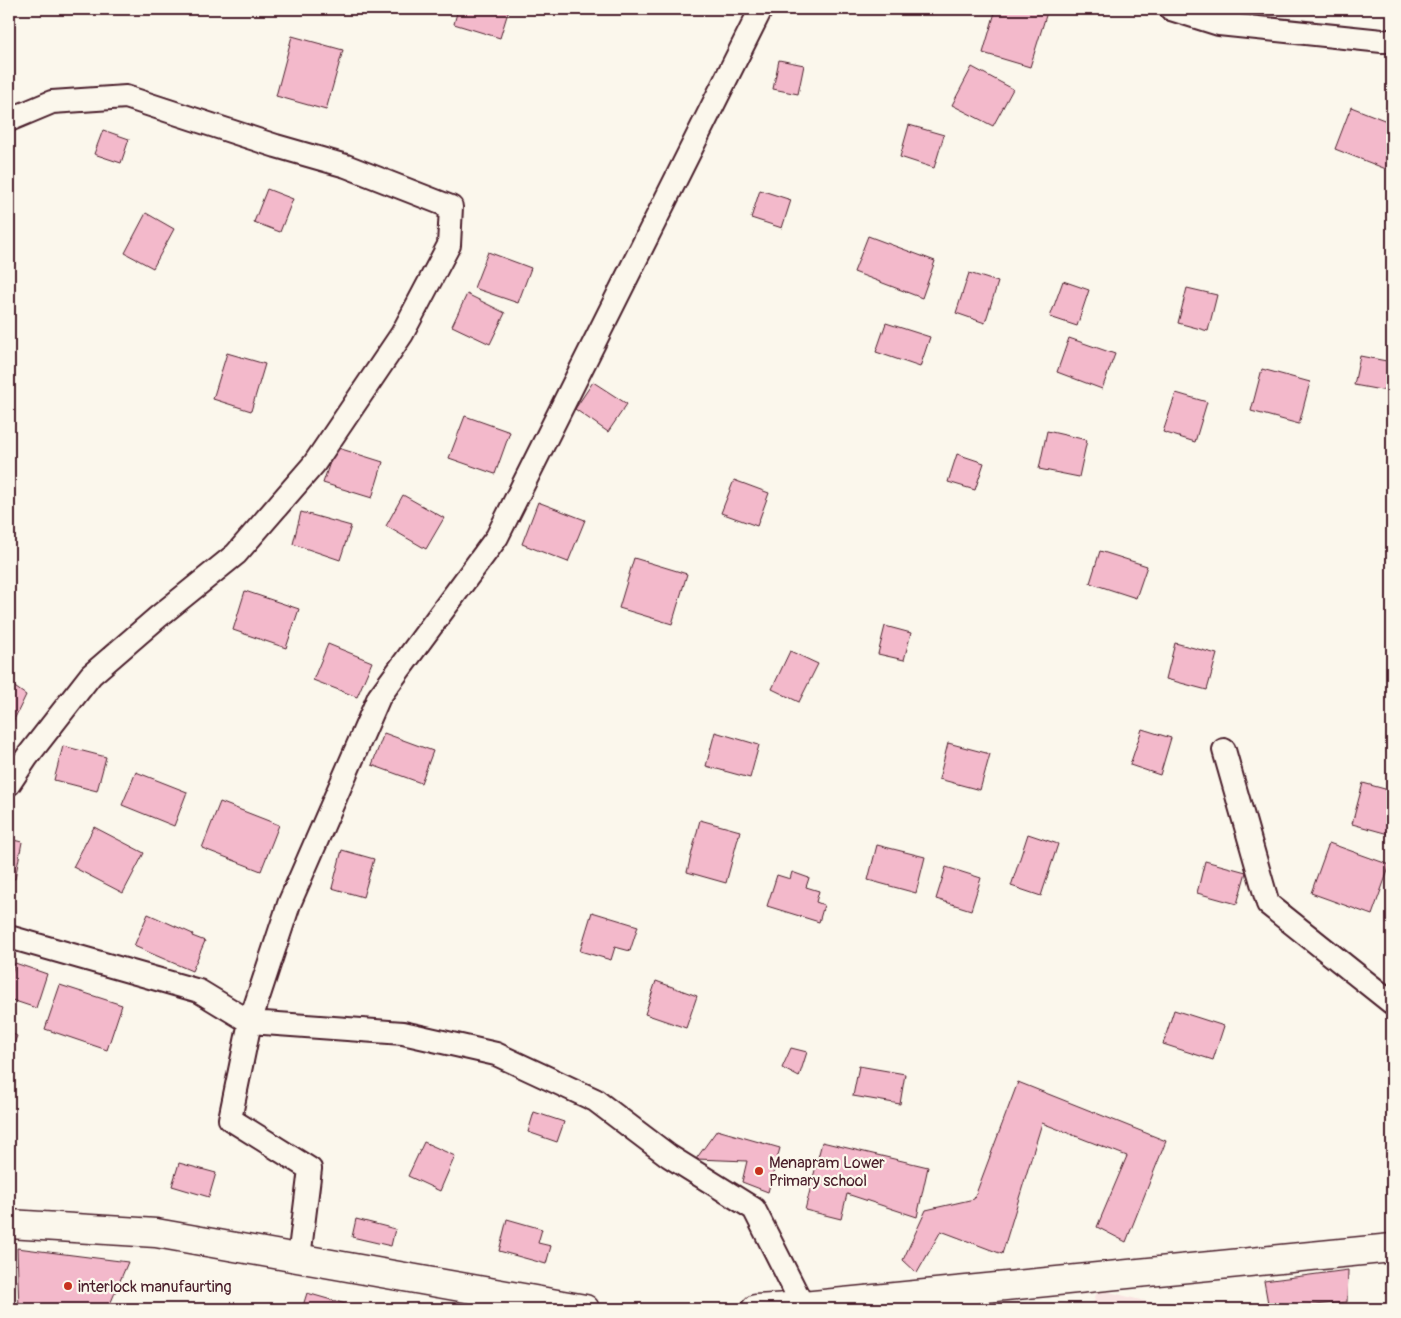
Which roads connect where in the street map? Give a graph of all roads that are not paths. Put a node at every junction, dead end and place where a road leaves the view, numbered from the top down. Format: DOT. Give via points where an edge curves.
graph roads {
  1 [pos="761,9"];
  2 [pos="1171,9"];
  3 [pos="1392,41"];
  4 [pos="9,120"];
  5 [pos="1224,750"];
  6 [pos="9,784"];
  7 [pos="9,937"];
  8 [pos="1392,1003"];
  9 [pos="250,1022"];
  10 [pos="9,1224"];
  11 [pos="1392,1248"];
  12 [pos="299,1258"];
  13 [pos="803,1306"];
  14 [pos="585,1309"];
  15 [pos="756,1309"];
  1 -- 9 [label="street" via="497,537 379,697 289,904"];
  2 -- 3 [label="street" via="1219,24"];
  4 -- 6 [label="street" via="52,102 126,97 346,166 451,206 449,245 402,334 314,464 236,554 91,675"];
  5 -- 8 [label="street" via="1268,904"];
  7 -- 9 [label="street" via="199,991"];
  9 -- 12 [label="street" via="230,1119 310,1169"];
  9 -- 13 [label="street" via="403,1033 496,1054 596,1100 669,1156 754,1209"];
  10 -- 12 [label="street" via="156,1233"];
  11 -- 13 [label="street"];
  12 -- 14 [label="street"];
  13 -- 15 [label="street"];
}
